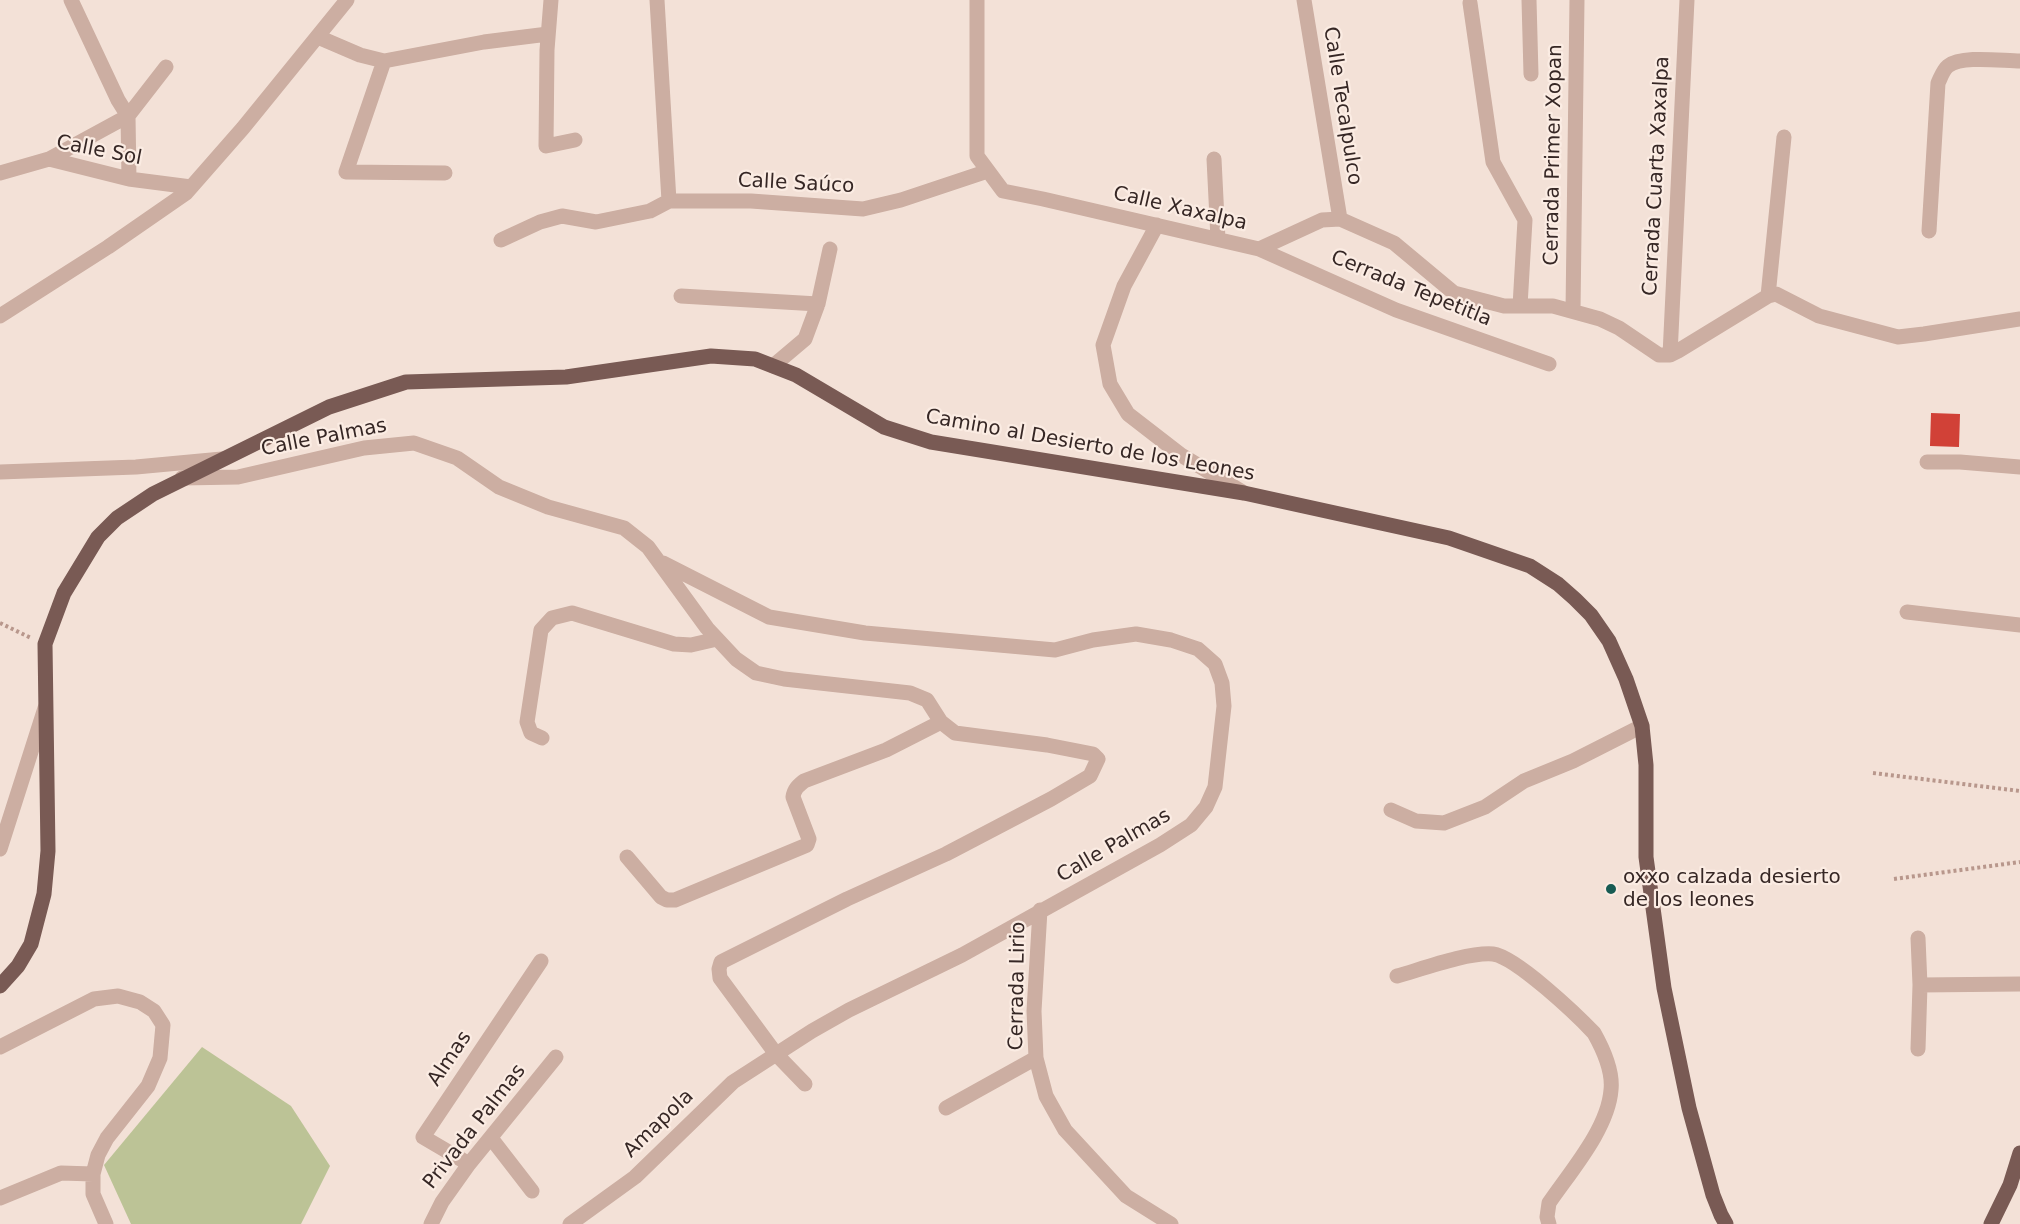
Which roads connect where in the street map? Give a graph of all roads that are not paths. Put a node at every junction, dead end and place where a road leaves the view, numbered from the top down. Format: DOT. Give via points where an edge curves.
graph roads {
  1 [pos="71,0"];
  2 [pos="347,0"];
  3 [pos="551,0"];
  4 [pos="657,0"];
  5 [pos="977,0"];
  6 [pos="1304,0"];
  7 [pos="1529,0"];
  8 [pos="1577,0"];
  9 [pos="1687,0"];
  10 [pos="1470,3"];
  11 [pos="548,34"];
  12 [pos="318,37"];
  13 [pos="384,61"];
  14 [pos="2020,61"];
  15 [pos="166,67"];
  16 [pos="1531,74"];
  17 [pos="128,116"];
  18 [pos="1784,137"];
  19 [pos="575,140"];
  20 [pos="50,159"];
  21 [pos="1214,159"];
  22 [pos="988,171"];
  23 [pos="0,173"];
  24 [pos="445,173"];
  25 [pos="129,179"];
  26 [pos="191,187"];
  27 [pos="669,201"];
  28 [pos="1340,219"];
  29 [pos="1157,225"];
  30 [pos="1929,231"];
  31 [pos="1218,239"];
  32 [pos="501,240"];
  33 [pos="830,249"];
  34 [pos="1259,249"];
  35 [pos="681,296"];
  36 [pos="1768,296"];
  37 [pos="818,304"];
  38 [pos="1520,306"];
  39 [pos="1573,311"];
  40 [pos="0,316"];
  41 [pos="2020,319"];
  42 [pos="1670,355"];
  43 [pos="1549,364"];
  44 [pos="773,366"];
  45 [pos="222,459"];
  46 [pos="1927,462"];
  47 [pos="2020,467"];
  48 [pos="0,472"];
  49 [pos="182,478"];
  50 [pos="1244,493"];
  51 [pos="659,561"];
  52 [pos="1907,612"];
  53 [pos="2020,625"];
  54 [pos="717,639"];
  55 [pos="45,705"];
  56 [pos="941,722"];
  57 [pos="1642,726"];
  58 [pos="542,738"];
  59 [pos="1391,810"];
  60 [pos="0,849"];
  61 [pos="627,857"];
  62 [pos="1040,910"];
  63 [pos="1918,938"];
  64 [pos="541,961"];
  65 [pos="1397,976"];
  66 [pos="2020,984"];
  67 [pos="1920,985"];
  68 [pos="0,986"];
  69 [pos="0,1047"];
  70 [pos="1918,1049"];
  71 [pos="776,1054"];
  72 [pos="556,1057"];
  73 [pos="1036,1058"];
  74 [pos="805,1084"];
  75 [pos="946,1108"];
  76 [pos="491,1138"];
  77 [pos="2020,1153"];
  78 [pos="469,1164"];
  79 [pos="93,1173"];
  80 [pos="532,1191"];
  81 [pos="0,1198"];
  82 [pos="106,1224"];
  83 [pos="431,1224"];
  84 [pos="570,1224"];
  85 [pos="1171,1224"];
  86 [pos="1549,1224"];
  87 [pos="1726,1224"];
  88 [pos="1991,1224"];
  1 -- 17 [label="street"];
  2 -- 12 [label="street"];
  3 -- 11 [label="street"];
  4 -- 27 [label="street"];
  5 -- 22 [label="street, Calle Xaxalpa" via="977,156"];
  6 -- 28 [label="street, Calle Tecalpulco"];
  7 -- 16 [label="street"];
  8 -- 39 [label="street, Cerrada Primer Xopan"];
  9 -- 42 [label="street, Cerrada Cuarta Xaxalpa"];
  10 -- 38 [label="street" via="1493,162 1525,220"];
  11 -- 13 [label="street"];
  11 -- 19 [label="street" via="546,146"];
  12 -- 13 [label="street" via="360,56"];
  12 -- 26 [label="street"];
  13 -- 24 [label="street" via="346,172"];
  14 -- 30 [label="street" via="1967,60 1948,66 1943,72 1938,83"];
  15 -- 17 [label="street"];
  17 -- 20 [label="street"];
  17 -- 25 [label="street"];
  18 -- 36 [label="street"];
  20 -- 23 [label="street, Calle Sol"];
  20 -- 25 [label="street, Calle Sol"];
  21 -- 31 [label="street"];
  22 -- 27 [label="street, Calle Saúco" via="863,209 751,201"];
  22 -- 29 [label="street, Calle Xaxalpa" via="1003,191"];
  25 -- 26 [label="street, Calle Sol"];
  26 -- 40 [label="street" via="108,247"];
  27 -- 32 [label="street" via="650,212 596,222 562,216"];
  28 -- 34 [label="street, Calle Xaxalpa" via="1322,220"];
  28 -- 38 [label="street" via="1394,243 1454,293 1504,306"];
  29 -- 31 [label="street, Calle Xaxalpa"];
  29 -- 50 [label="street" via="1124,286 1104,345 1110,384 1128,414 1181,455"];
  31 -- 34 [label="street, Calle Xaxalpa"];
  33 -- 37 [label="street"];
  34 -- 43 [label="street, Cerrada Tepetitla" via="1396,310"];
  35 -- 37 [label="street"];
  36 -- 41 [label="street" via="1776,294 1819,316 1898,337"];
  36 -- 42 [label="street"];
  37 -- 44 [label="street" via="805,339"];
  38 -- 39 [label="street" via="1553,306"];
  39 -- 42 [label="street" via="1619,328 1659,355"];
  44 -- 45 [label="main road, Camino al Desierto de los Leones" via="755,359 711,356 566,377 406,382 329,407"];
  44 -- 50 [label="main road, Camino al Desierto de los Leones" via="796,375 884,427 931,442"];
  45 -- 48 [label="street"];
  45 -- 49 [label="main road, Camino al Desierto de los Leones"];
  46 -- 47 [label="street"];
  49 -- 51 [label="street, Calle Palmas" via="238,477 364,448 414,443 457,458 499,486 548,507 624,528"];
  49 -- 55 [label="main road, Camino al Desierto de los Leones" via="117,518 98,537 64,593 45,644"];
  50 -- 57 [label="main road, Camino al Desierto de los Leones" via="1449,538 1530,566 1558,584 1591,615 1620,663"];
  51 -- 54 [label="street, Calle Palmas"];
  51 -- 62 [label="street, Calle Palmas" via="769,617 865,633 1055,650 1136,634 1198,649 1215,664 1224,706 1215,787 1206,807 1191,825 1160,845"];
  52 -- 53 [label="street"];
  54 -- 56 [label="street, Calle Palmas" via="756,673 910,693 927,700"];
  54 -- 58 [label="street" via="674,644 572,613 552,618 541,630 526,722 531,733"];
  55 -- 60 [label="street"];
  55 -- 68 [label="main road, Camino al Desierto de los Leones" via="48,851 44,894 31,944"];
  56 -- 61 [label="street" via="886,750 804,781 792,796 807,832 807,844 770,861 667,900"];
  56 -- 71 [label="street, Calle Palmas" via="955,733 1083,750 1098,759 1090,776 1051,799 721,962 720,978"];
  57 -- 59 [label="street" via="1524,781 1485,807 1444,823 1416,821"];
  57 -- 87 [label="main road, Camino al Desierto de los Leones" via="1646,857 1664,988 1689,1108 1713,1195"];
  62 -- 71 [label="street, Calle Palmas" via="962,955 849,1010"];
  62 -- 73 [label="street, Cerrada Lirio" via="1034,1011"];
  63 -- 67 [label="street"];
  64 -- 78 [label="street, Almas" via="423,1137"];
  65 -- 86 [label="street" via="1493,954 1508,959 1594,1034 1602,1047 1611,1091 1600,1127 1549,1203"];
  66 -- 67 [label="street"];
  67 -- 70 [label="street"];
  69 -- 79 [label="street" via="94,999 118,996 154,1011 163,1025 160,1058 148,1086 107,1138"];
  71 -- 74 [label="street, Calle Palmas"];
  71 -- 84 [label="street, Amapola" via="733,1082 635,1176"];
  72 -- 76 [label="street, Privada Palmas"];
  73 -- 75 [label="street"];
  73 -- 85 [label="street, Cerrada Lirio" via="1046,1096 1065,1130 1126,1196"];
  76 -- 78 [label="street, Privada Palmas"];
  76 -- 80 [label="street"];
  77 -- 88 [label="main road"];
  78 -- 83 [label="street, Privada Palmas" via="441,1202"];
  79 -- 81 [label="street" via="61,1173"];
  79 -- 82 [label="street" via="93,1194"];
}
